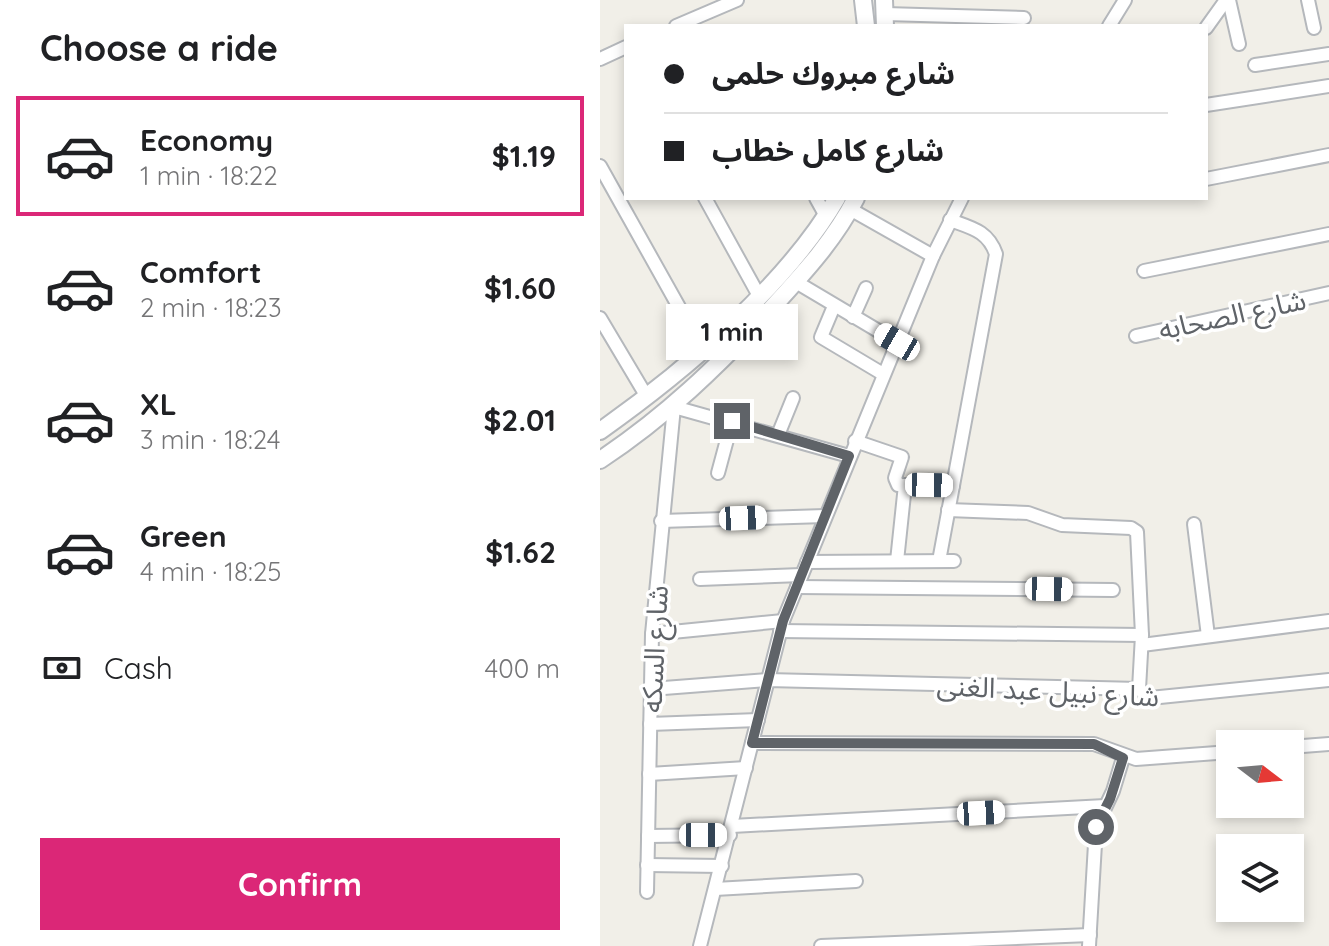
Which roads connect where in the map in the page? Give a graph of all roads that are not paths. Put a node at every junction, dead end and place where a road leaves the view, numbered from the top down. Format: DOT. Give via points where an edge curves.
graph roads {
  1 [pos="737,0"];
  2 [pos="863,0"];
  3 [pos="1125,0"];
  4 [pos="1228,0"];
  5 [pos="1308,0"];
  6 [pos="885,13"];
  7 [pos="1024,18"];
  8 [pos="681,24"];
  9 [pos="866,24"];
  10 [pos="1112,24"];
  11 [pos="1208,25"];
  12 [pos="1314,28"];
  13 [pos="1239,44"];
  14 [pos="624,50"];
  15 [pos="1329,54"];
  16 [pos="600,59"];
  17 [pos="1255,65"];
  18 [pos="1329,86"];
  19 [pos="1208,105"];
  20 [pos="1329,155"];
  21 [pos="600,166"];
  22 [pos="1208,179"];
  23 [pos="706,200"];
  24 [pos="817,200"];
  25 [pos="836,200"];
  26 [pos="961,200"];
  27 [pos="853,204"];
  28 [pos="826,216"];
  29 [pos="950,220"];
  30 [pos="1329,234"];
  31 [pos="933,256"];
  32 [pos="1144,271"];
  33 [pos="796,282"];
  34 [pos="866,288"];
  35 [pos="1329,293"];
  36 [pos="758,294"];
  37 [pos="834,306"];
  38 [pos="853,317"];
  39 [pos="600,318"];
  40 [pos="1136,336"];
  41 [pos="897,342"];
  42 [pos="703,350"];
  43 [pos="883,374"];
  44 [pos="647,397"];
  45 [pos="793,398"];
  46 [pos="674,407"];
  47 [pos="732,421"];
  48 [pos="600,431"];
  49 [pos="778,435"];
  50 [pos="855,441"];
  51 [pos="849,456"];
  52 [pos="600,460"];
  53 [pos="718,473"];
  54 [pos="905,485"];
  55 [pos="953,486"];
  56 [pos="948,510"];
  57 [pos="825,516"];
  58 [pos="661,521"];
  59 [pos="1194,524"];
  60 [pos="897,561"];
  61 [pos="939,561"];
  62 [pos="954,561"];
  63 [pos="802,575"];
  64 [pos="700,579"];
  65 [pos="1113,590"];
  66 [pos="1329,621"];
  67 [pos="782,626"];
  68 [pos="652,634"];
  69 [pos="1208,636"];
  70 [pos="1142,640"];
  71 [pos="767,680"];
  72 [pos="1329,680"];
  73 [pos="651,689"];
  74 [pos="1139,689"];
  75 [pos="758,720"];
  76 [pos="650,724"];
  77 [pos="752,743"];
  78 [pos="1329,744"];
  79 [pos="1304,746"];
  80 [pos="1216,753"];
  81 [pos="1123,758"];
  82 [pos="746,768"];
  83 [pos="649,774"];
  84 [pos="1105,806"];
  85 [pos="731,830"];
  86 [pos="648,836"];
  87 [pos="647,865"];
  88 [pos="722,866"];
  89 [pos="856,881"];
  90 [pos="715,889"];
  91 [pos="647,892"];
  92 [pos="1089,940"];
  93 [pos="700,946"];
  94 [pos="821,946"];
  1 -- 8 [label="street"];
  2 -- 9 [label="street"];
  3 -- 10 [label="street"];
  4 -- 11 [label="street"];
  4 -- 13 [label="street"];
  5 -- 12 [label="street"];
  6 -- 7 [label="street"];
  14 -- 16 [label="street"];
  15 -- 17 [label="street"];
  18 -- 19 [label="street"];
  20 -- 22 [label="street"];
  21 -- 42 [label="street"];
  23 -- 36 [label="street"];
  24 -- 28 [label="street"];
  25 -- 28 [label="street"];
  26 -- 29 [label="street"];
  27 -- 31 [label="street"];
  27 -- 33 [label="street"];
  28 -- 36 [label="street"];
  29 -- 31 [label="street"];
  29 -- 55 [label="street" via="981,232 996,254"];
  30 -- 32 [label="street"];
  31 -- 41 [label="street"];
  33 -- 37 [label="street"];
  33 -- 46 [label="street"];
  34 -- 38 [label="street"];
  35 -- 40 [label="street, شارع الصحابه"];
  36 -- 42 [label="street"];
  37 -- 38 [label="street"];
  37 -- 43 [label="street" via="821,337"];
  38 -- 41 [label="street"];
  39 -- 44 [label="street"];
  41 -- 43 [label="street"];
  42 -- 44 [label="street"];
  43 -- 50 [label="street"];
  44 -- 48 [label="street"];
  45 -- 49 [label="street"];
  46 -- 47 [label="street"];
  46 -- 52 [label="street"];
  46 -- 58 [label="street, شارع السكه"];
  47 -- 49 [label="street"];
  47 -- 53 [label="street"];
  49 -- 51 [label="street"];
  50 -- 51 [label="street"];
  50 -- 54 [label="street" via="899,455 895,482"];
  51 -- 57 [label="street"];
  54 -- 55 [label="street"];
  54 -- 60 [label="street"];
  55 -- 56 [label="street"];
  56 -- 61 [label="street"];
  56 -- 70 [label="street" via="1028,513 1062,525 1131,528 1140,539"];
  57 -- 58 [label="street"];
  57 -- 63 [label="street"];
  58 -- 68 [label="street, شارع السكه"];
  59 -- 69 [label="street"];
  60 -- 61 [label="street"];
  60 -- 63 [label="street"];
  61 -- 62 [label="street"];
  63 -- 64 [label="street"];
  63 -- 65 [label="street"];
  63 -- 67 [label="street"];
  66 -- 69 [label="street"];
  67 -- 68 [label="street"];
  67 -- 70 [label="street"];
  67 -- 71 [label="street"];
  68 -- 73 [label="street, شارع السكه"];
  69 -- 70 [label="street"];
  70 -- 74 [label="street"];
  71 -- 73 [label="street, شارع نبيل عبد الغنى"];
  71 -- 74 [label="street, شارع نبيل عبد الغنى"];
  71 -- 75 [label="street"];
  72 -- 74 [label="street, شارع نبيل عبد الغنى" via="1150,698"];
  73 -- 76 [label="street, شارع السكه"];
  75 -- 76 [label="street"];
  75 -- 77 [label="street"];
  76 -- 83 [label="street, شارع السكه"];
  77 -- 81 [label="street" via="1094,744"];
  77 -- 82 [label="street"];
  78 -- 79 [label="street"];
  80 -- 81 [label="street"];
  81 -- 84 [label="street"];
  82 -- 83 [label="street"];
  82 -- 85 [label="street"];
  83 -- 86 [label="street, شارع السكه"];
  84 -- 85 [label="street"];
  84 -- 92 [label="street" via="1096,827"];
  85 -- 86 [label="street"];
  85 -- 88 [label="street"];
  86 -- 87 [label="street, شارع السكه"];
  87 -- 88 [label="street"];
  87 -- 91 [label="street, شارع السكه"];
  88 -- 90 [label="street"];
  89 -- 90 [label="street"];
  90 -- 93 [label="street"];
  92 -- 94 [label="street"];
}
